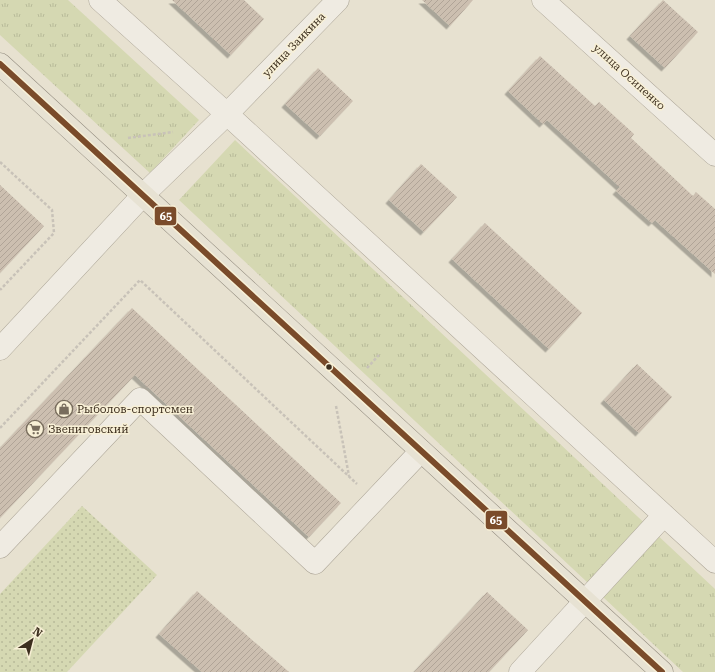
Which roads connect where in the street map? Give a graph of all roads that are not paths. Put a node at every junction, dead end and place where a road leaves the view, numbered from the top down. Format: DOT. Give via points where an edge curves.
graph roads {
  1 [pos="100,0"];
  2 [pos="338,0"];
  3 [pos="543,0"];
  4 [pos="0,64"];
  5 [pos="227,114"];
  6 [pos="715,155"];
  7 [pos="143,195"];
  8 [pos="4,338"];
  9 [pos="421,451"];
  10 [pos="664,515"];
  11 [pos="0,547"];
  12 [pos="715,562"];
  13 [pos="585,601"];
  14 [pos="520,672"];
  15 [pos="662,672"];
  1 -- 5 [label="street"];
  2 -- 5 [label="street, улица Заикина"];
  3 -- 6 [label="street, улица Осипенко"];
  4 -- 7 [label="main road"];
  5 -- 7 [label="street, улица Заикина"];
  5 -- 10 [label="street"];
  7 -- 8 [label="street, улица Заикина"];
  7 -- 9 [label="main road"];
  9 -- 11 [label="street" via="314,564 140,399"];
  9 -- 13 [label="main road"];
  10 -- 12 [label="street"];
  10 -- 13 [label="street"];
  13 -- 14 [label="street"];
  13 -- 15 [label="main road"];
}
